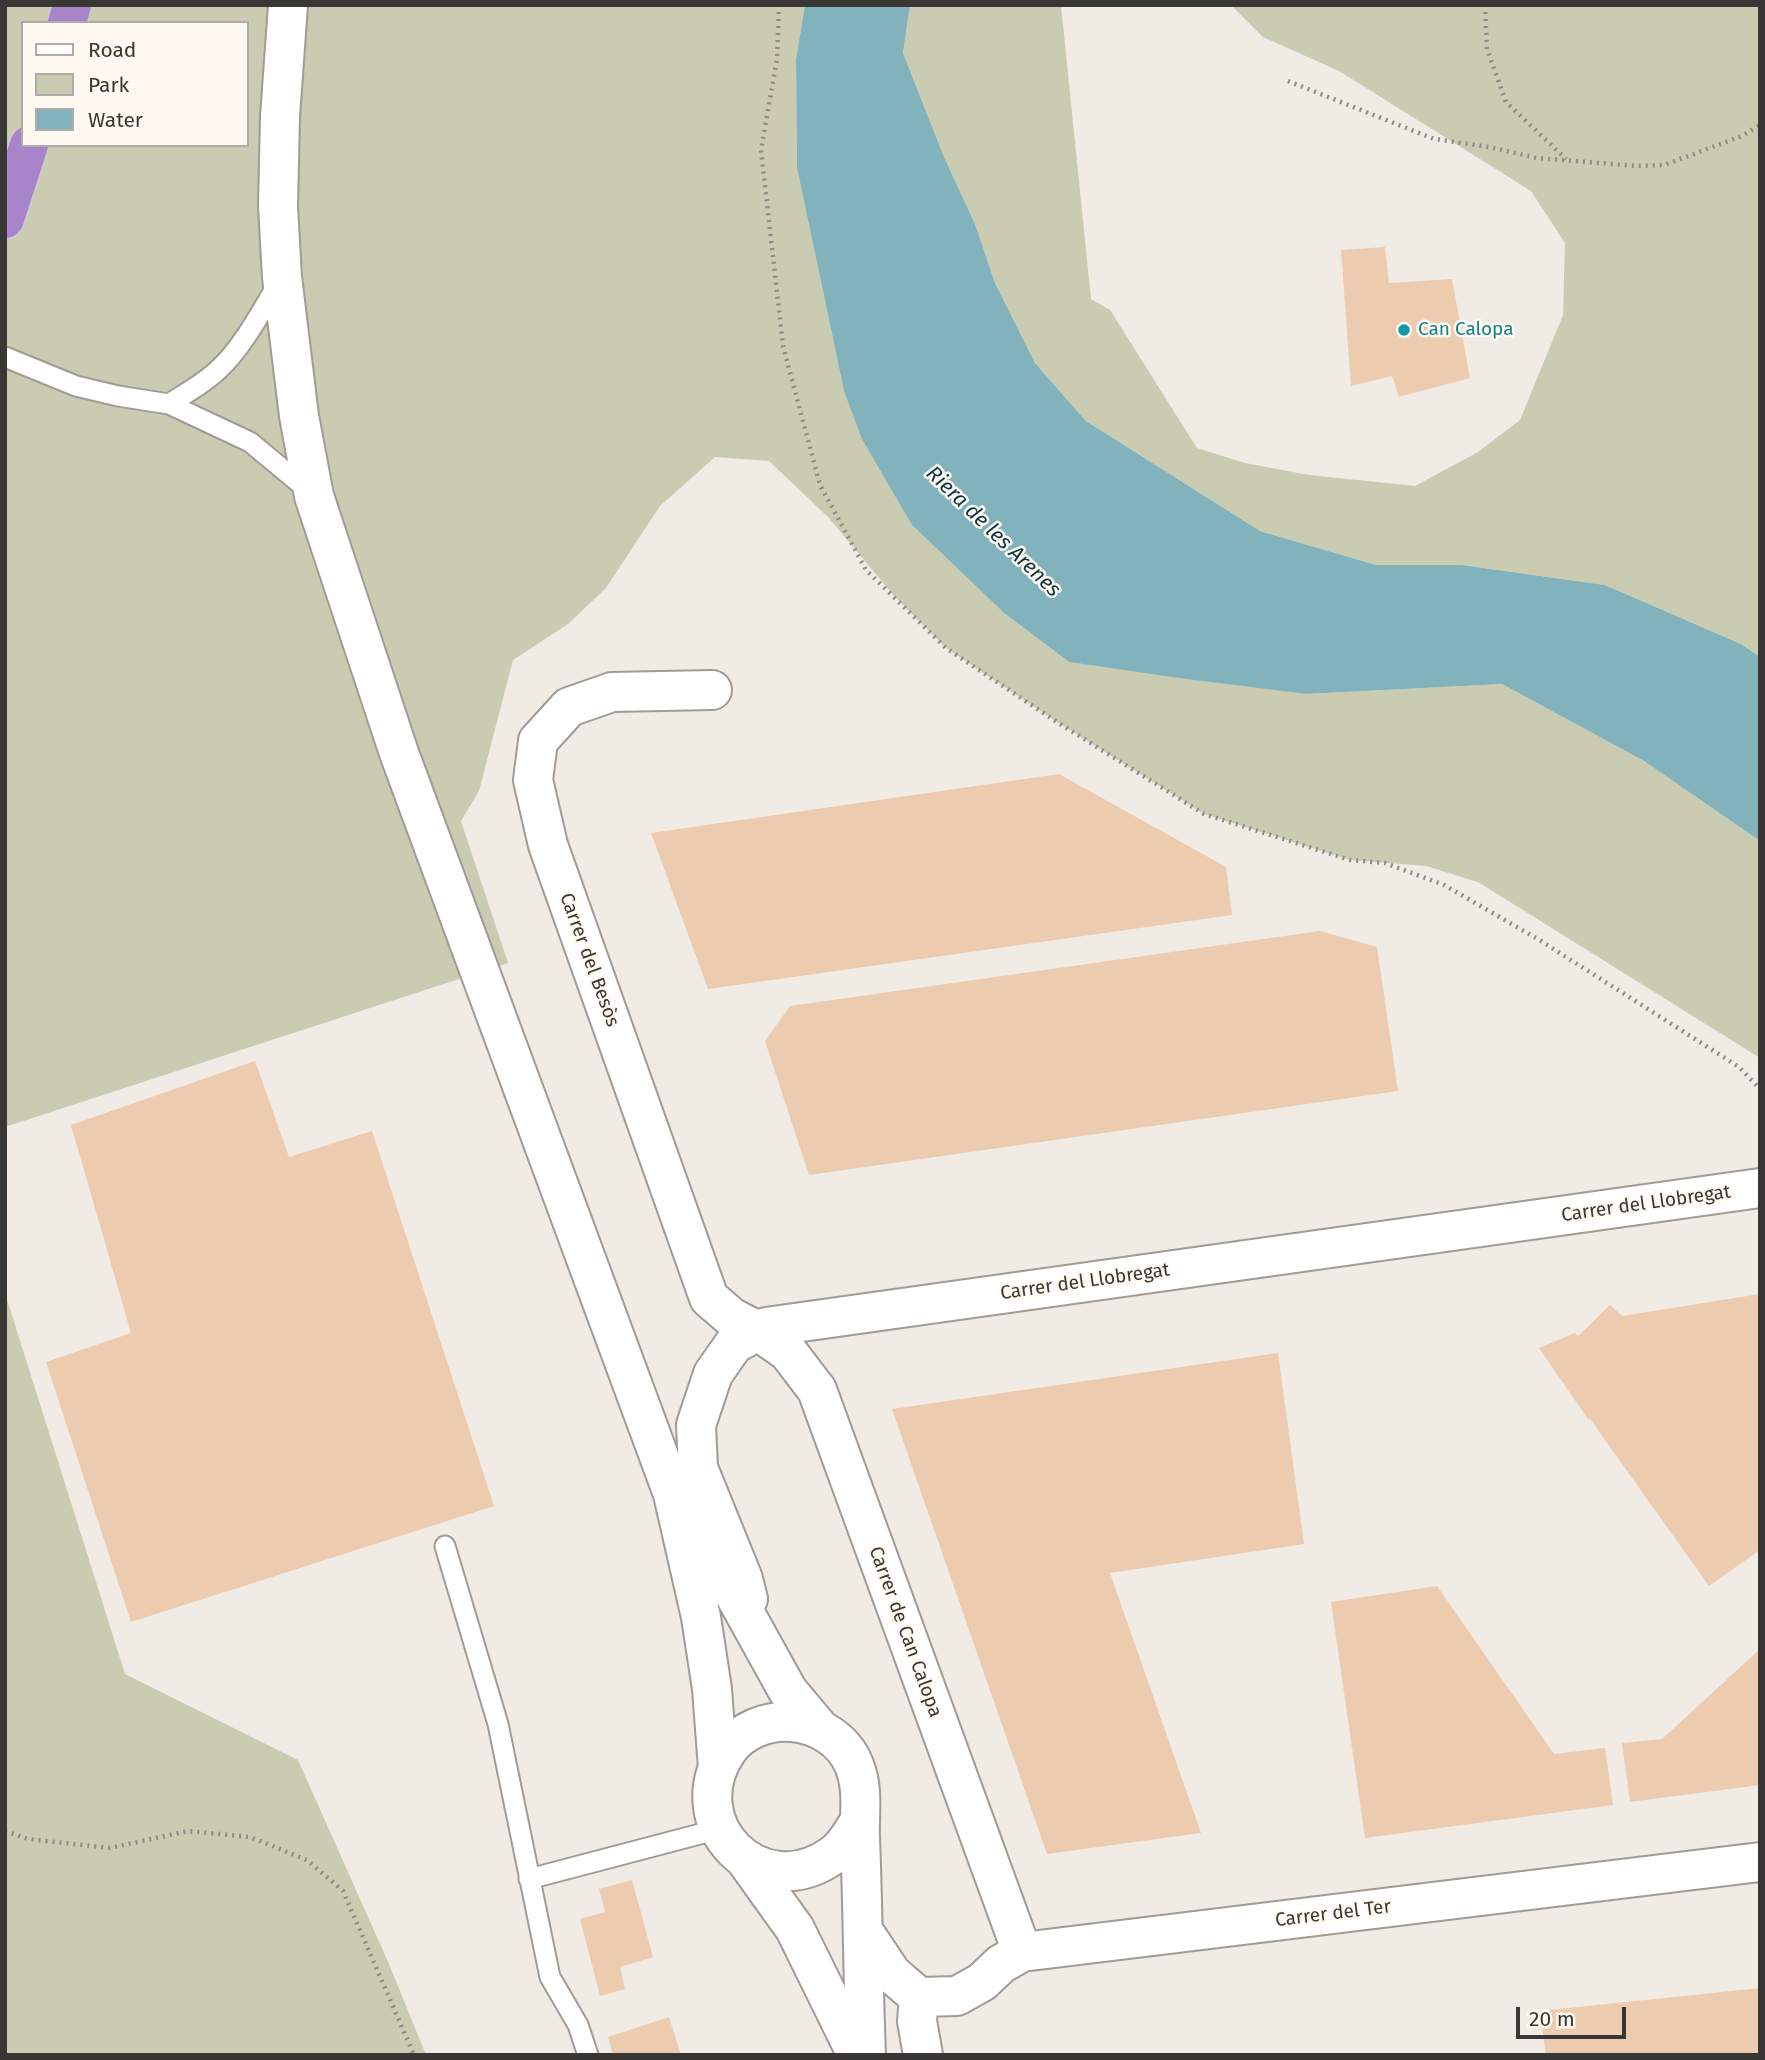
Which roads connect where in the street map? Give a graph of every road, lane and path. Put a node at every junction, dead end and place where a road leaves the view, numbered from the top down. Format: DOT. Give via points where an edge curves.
graph roads {
  1 [pos="288,5"];
  2 [pos="779,5"];
  3 [pos="1485,5"];
  4 [pos="1288,81"];
  5 [pos="1760,125"];
  6 [pos="28,147"];
  7 [pos="1567,160"];
  8 [pos="5,219"];
  9 [pos="282,277"];
  10 [pos="5,357"];
  11 [pos="169,404"];
  12 [pos="314,496"];
  13 [pos="712,690"];
  14 [pos="1760,1089"];
  15 [pos="1760,1188"];
  16 [pos="758,1331"];
  17 [pos="673,1494"];
  18 [pos="445,1546"];
  19 [pos="761,1647"];
  20 [pos="819,1728"];
  21 [pos="718,1768"];
  22 [pos="859,1822"];
  23 [pos="719,1829"];
  24 [pos="5,1831"];
  25 [pos="747,1862"];
  26 [pos="1760,1862"];
  27 [pos="529,1879"];
  28 [pos="864,1933"];
  29 [pos="1022,1952"];
  30 [pos="919,1997"];
  31 [pos="414,2055"];
  32 [pos="588,2055"];
  33 [pos="857,2055"];
  34 [pos="866,2055"];
  35 [pos="923,2055"];
  1 -- 9 [label="street" via="278,206"];
  2 -- 14 [label="path" via="777,59 761,150 783,346 820,485 866,570 946,648 1204,814 1350,860 1385,863 1444,885 1739,1067"];
  3 -- 7 [label="path" via="1487,49 1506,102"];
  4 -- 7 [label="path" via="1434,139"];
  5 -- 7 [label="path" via="1664,165"];
  6 -- 8 [label="highway"];
  9 -- 11 [label="lane" via="221,368"];
  9 -- 12 [label="street"];
  10 -- 11 [label="lane" via="76,386"];
  11 -- 12 [label="lane" via="250,442"];
  12 -- 17 [label="street" via="399,752"];
  13 -- 16 [label="street, Carrer del Besòs" via="612,692 569,707 538,741 533,780 548,845 709,1298"];
  15 -- 16 [label="street, Carrer del Llobregat"];
  16 -- 19 [label="street, Carrer del Llobregat" via="734,1344 713,1374 696,1425 698,1468 743,1579"];
  16 -- 29 [label="street, Carrer de Can Calopa" via="788,1352 817,1390"];
  17 -- 19 [label="street" via="722,1572"];
  17 -- 21 [label="street" via="701,1617"];
  18 -- 27 [label="lane" via="498,1724"];
  19 -- 20 [label="street" via="788,1691"];
  20 -- 21 [label="street" via="790,1722 761,1726 729,1749"];
  20 -- 22 [label="street" via="854,1762 862,1791"];
  21 -- 23 [label="street" via="712,1790"];
  22 -- 25 [label="street" via="835,1854 811,1867 776,1871"];
  22 -- 28 [label="street"];
  23 -- 25 [label="street"];
  23 -- 27 [label="lane"];
  24 -- 31 [label="path" via="28,1839 110,1848 188,1831 250,1837 307,1860 343,1891"];
  25 -- 33 [label="street" via="795,1929"];
  26 -- 29 [label="street, Carrer del Ter"];
  27 -- 32 [label="lane" via="550,1978 578,2025"];
  28 -- 30 [label="street" via="892,1974"];
  28 -- 34 [label="street"];
  29 -- 30 [label="street, Carrer del Ter" via="957,1996"];
  30 -- 35 [label="street" via="917,2021"];
}
